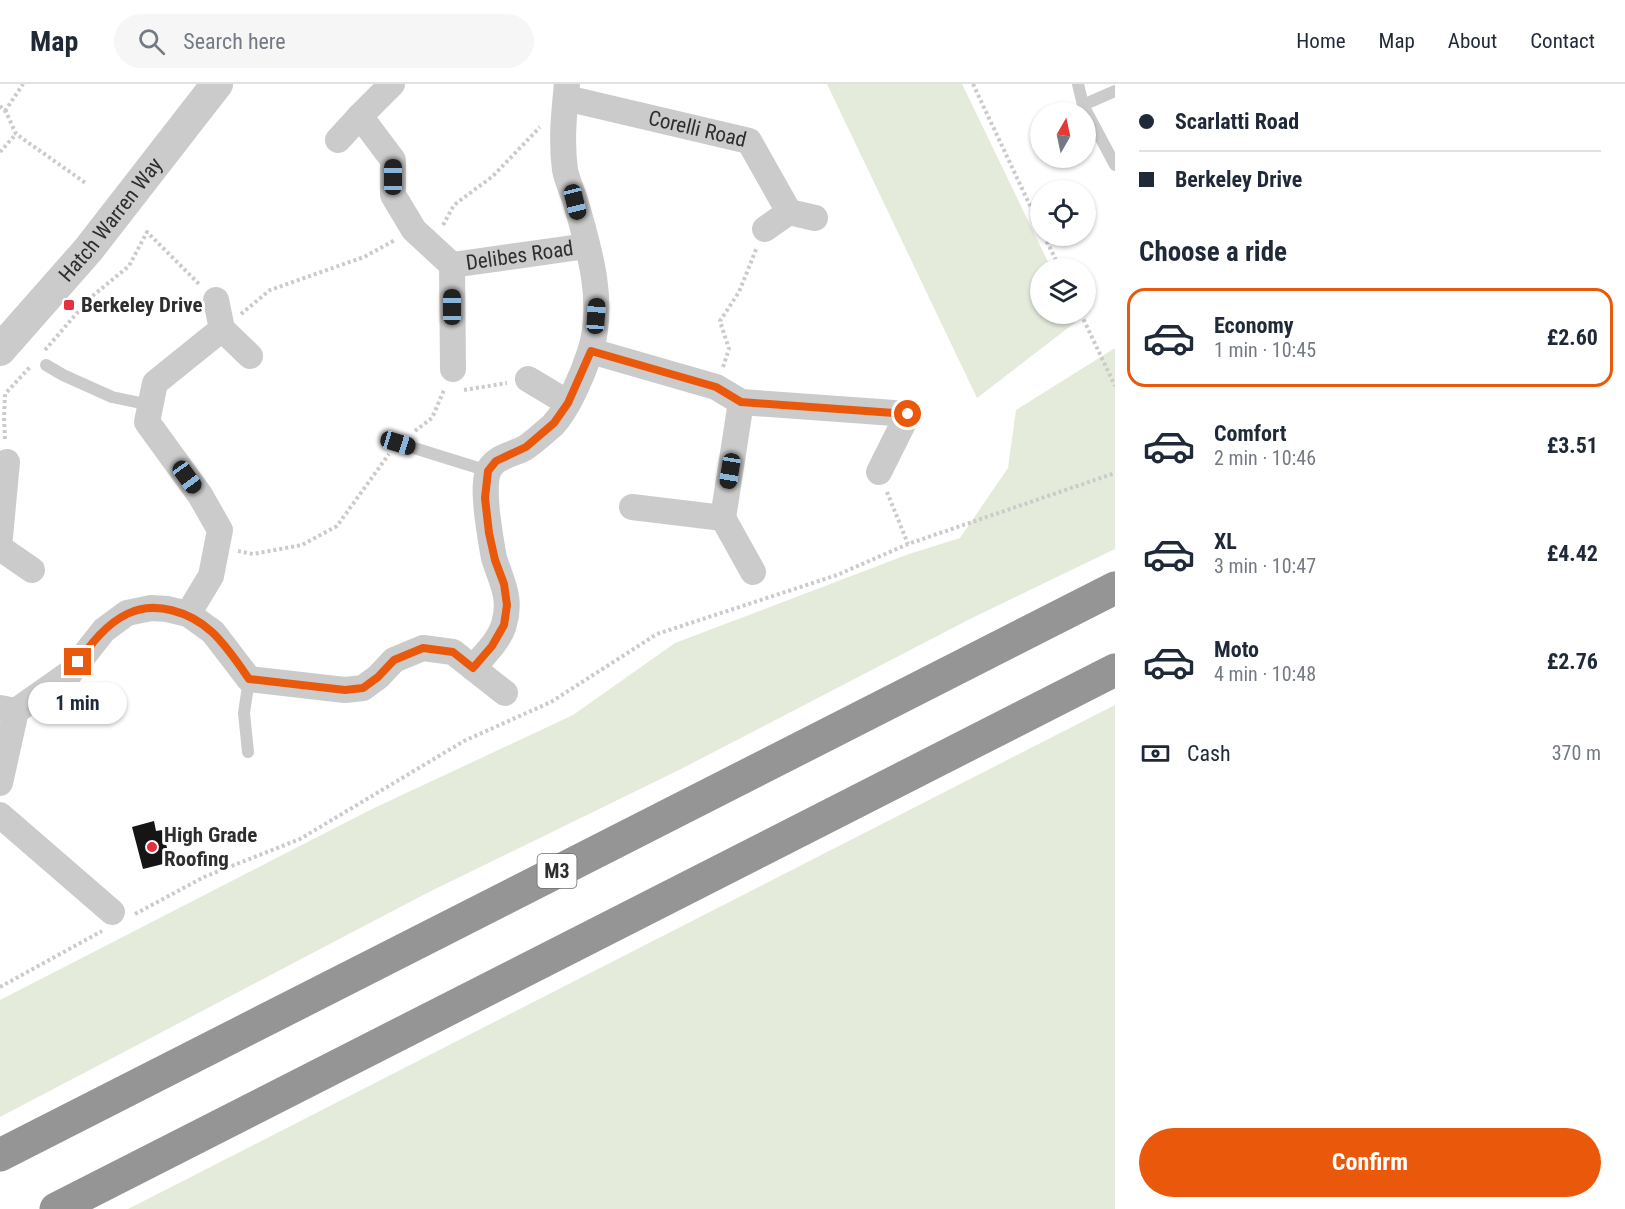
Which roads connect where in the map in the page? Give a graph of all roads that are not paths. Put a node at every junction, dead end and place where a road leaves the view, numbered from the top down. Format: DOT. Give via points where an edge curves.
graph roads {
  1 [pos="217,84"];
  2 [pos="392,84"];
  3 [pos="1078,84"];
  4 [pos="566,91"];
  5 [pos="1115,91"];
  6 [pos="1082,102"];
  7 [pos="1090,102"];
  8 [pos="360,116"];
  9 [pos="1096,129"];
  10 [pos="338,140"];
  11 [pos="1115,165"];
  12 [pos="789,212"];
  13 [pos="815,218"];
  14 [pos="765,229"];
  15 [pos="586,246"];
  16 [pos="452,265"];
  17 [pos="216,300"];
  18 [pos="222,329"];
  19 [pos="0,350"];
  20 [pos="591,351"];
  21 [pos="250,356"];
  22 [pos="41,361"];
  23 [pos="453,369"];
  24 [pos="528,379"];
  25 [pos="741,402"];
  26 [pos="568,403"];
  27 [pos="150,405"];
  28 [pos="398,443"];
  29 [pos="7,462"];
  30 [pos="488,471"];
  31 [pos="879,472"];
  32 [pos="632,507"];
  33 [pos="723,518"];
  34 [pos="0,537"];
  35 [pos="0,548"];
  36 [pos="32,570"];
  37 [pos="753,572"];
  38 [pos="1115,588"];
  39 [pos="188,614"];
  40 [pos="473,668"];
  41 [pos="1115,670"];
  42 [pos="249,679"];
  43 [pos="505,693"];
  44 [pos="8,709"];
  45 [pos="249,752"];
  46 [pos="0,783"];
  47 [pos="0,815"];
  48 [pos="117,919"];
  49 [pos="0,1155"];
  50 [pos="56,1209"];
  1 -- 19 [label="street, Hatch Warren Way" via="88,250"];
  2 -- 8 [label="street"];
  3 -- 6 [label="lane"];
  4 -- 12 [label="street, Corelli Road" via="749,141"];
  4 -- 15 [label="street" via="562,136 565,172"];
  5 -- 7 [label="lane"];
  8 -- 10 [label="street"];
  8 -- 16 [label="street, Delibes Road" via="393,159 393,195 422,238"];
  9 -- 11 [label="lane"];
  12 -- 13 [label="street"];
  12 -- 14 [label="street"];
  15 -- 16 [label="street, Delibes Road"];
  15 -- 20 [label="street" via="597,301"];
  16 -- 23 [label="street, Delibes Road"];
  17 -- 18 [label="street"];
  18 -- 21 [label="street"];
  18 -- 27 [label="street" via="155,382"];
  20 -- 25 [label="street" via="716,387"];
  20 -- 26 [label="street"];
  22 -- 27 [label="lane" via="112,397"];
  24 -- 26 [label="street"];
  25 -- 31 [label="street" via="908,414"];
  25 -- 33 [label="street"];
  26 -- 30 [label="street" via="554,423 526,447 496,461"];
  27 -- 39 [label="street" via="147,422 200,495 220,530 211,576"];
  28 -- 30 [label="lane"];
  29 -- 34 [label="street"];
  30 -- 40 [label="street" via="485,498 489,533 507,605 504,625"];
  32 -- 33 [label="street"];
  33 -- 37 [label="street"];
  35 -- 36 [label="street"];
  38 -- 49 [label="highway, M3"];
  39 -- 42 [label="street" via="213,632"];
  39 -- 44 [label="street" via="151,608 128,613 104,630 70,673"];
  40 -- 42 [label="street" via="453,652 423,648 394,660 363,688 345,690"];
  40 -- 43 [label="street"];
  41 -- 50 [label="highway"];
  42 -- 45 [label="lane" via="244,713"];
  44 -- 46 [label="street"];
  47 -- 48 [label="street"];
}
